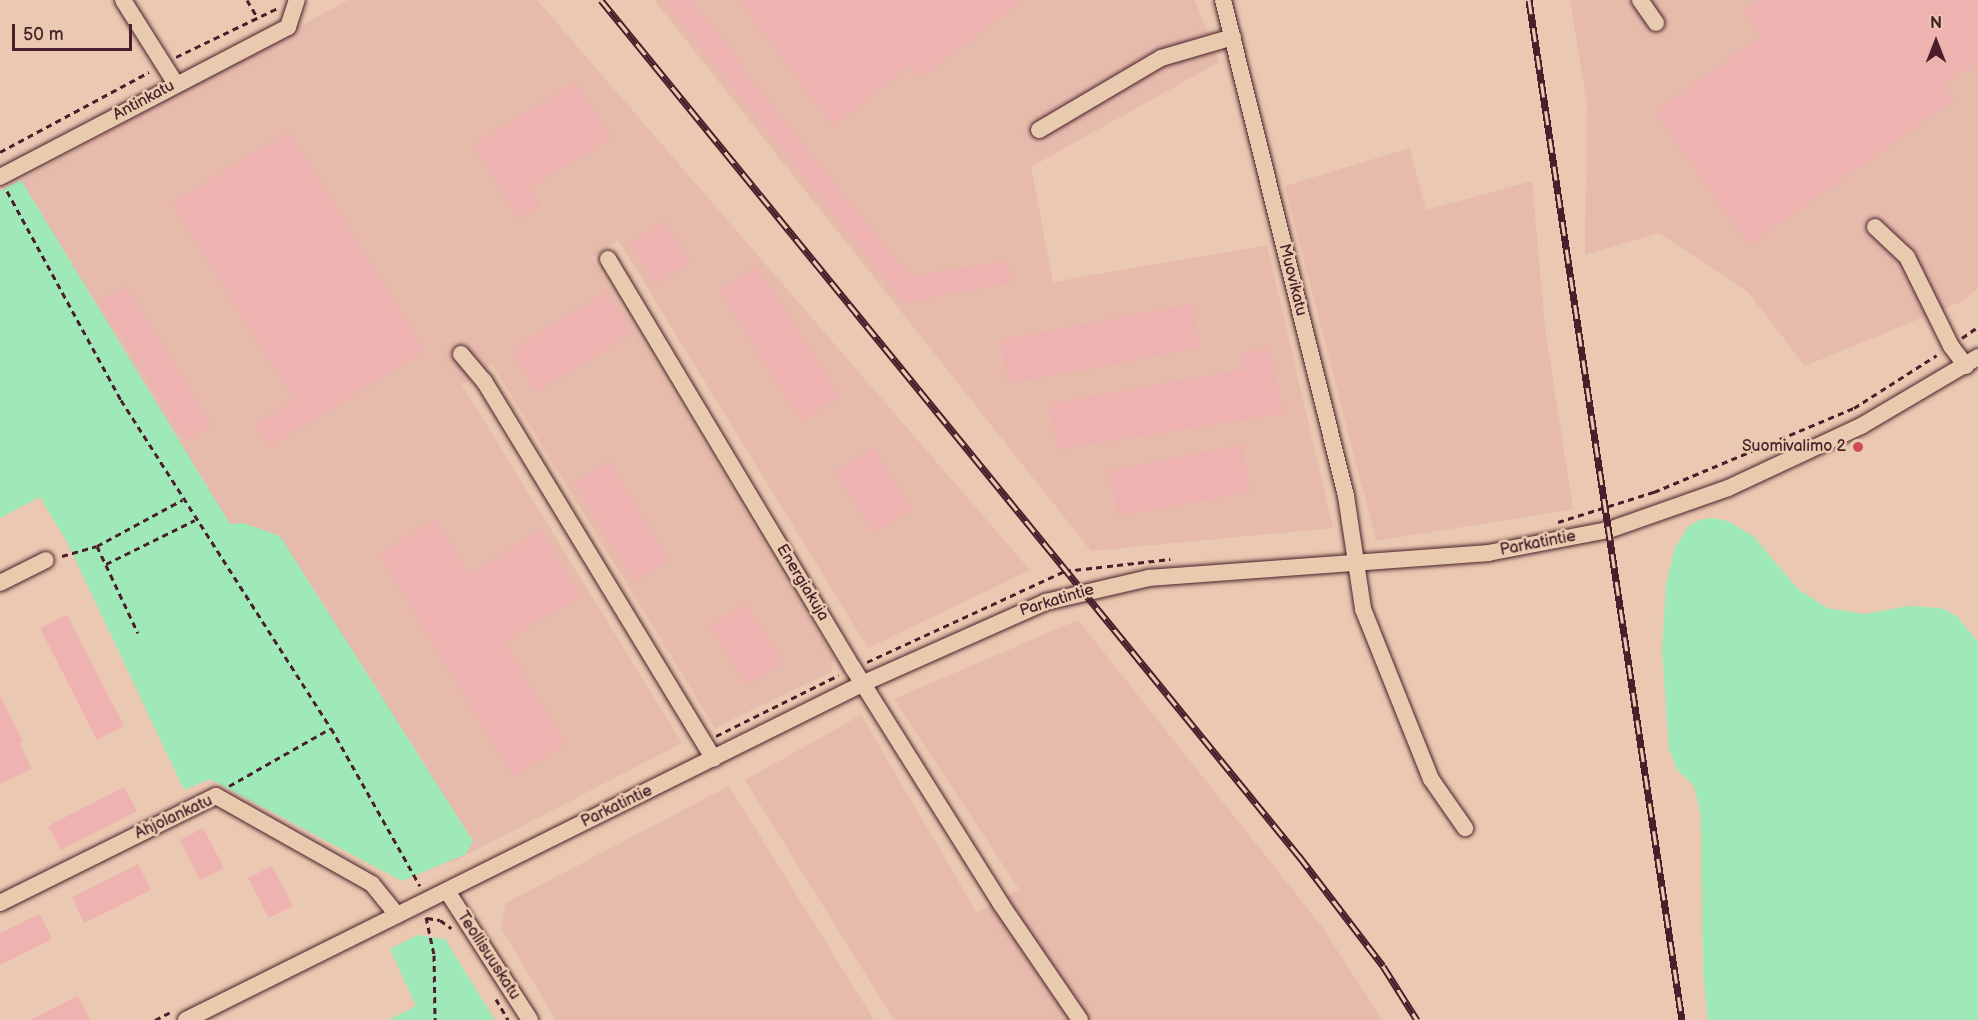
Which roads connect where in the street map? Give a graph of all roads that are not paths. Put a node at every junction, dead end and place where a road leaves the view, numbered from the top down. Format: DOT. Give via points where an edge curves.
graph roads {
  1 [pos="123,0"];
  2 [pos="1223,0"];
  3 [pos="1640,0"];
  4 [pos="291,2"];
  5 [pos="1656,23"];
  6 [pos="1233,37"];
  7 [pos="176,84"];
  8 [pos="1039,130"];
  9 [pos="3,182"];
  10 [pos="1875,227"];
  11 [pos="608,259"];
  12 [pos="461,354"];
  13 [pos="1972,362"];
  14 [pos="45,560"];
  15 [pos="1356,562"];
  16 [pos="0,583"];
  17 [pos="864,684"];
  18 [pos="714,759"];
  19 [pos="1465,828"];
  20 [pos="447,891"];
  21 [pos="0,903"];
  22 [pos="397,915"];
  23 [pos="181,1015"];
  24 [pos="530,1020"];
  25 [pos="1080,1020"];
  1 -- 7 [label="street"];
  2 -- 6 [label="street, Muovikatu"];
  3 -- 5 [label="street"];
  4 -- 7 [label="street, Antinkatu" via="288,27"];
  6 -- 8 [label="street" via="1161,58"];
  6 -- 15 [label="street, Muovikatu" via="1346,496"];
  7 -- 9 [label="street, Antinkatu"];
  10 -- 13 [label="street" via="1907,257 1951,346"];
  11 -- 17 [label="street, Energiakuja"];
  12 -- 18 [label="street" via="484,381"];
  13 -- 15 [label="street, Parkatintie" via="1861,426 1738,483 1609,530 1488,553"];
  14 -- 16 [label="street"];
  15 -- 17 [label="street, Parkatintie" via="1187,573 1111,585 1011,615"];
  15 -- 19 [label="street, Muovikatu" via="1372,636 1431,779"];
  17 -- 18 [label="street, Parkatintie"];
  17 -- 25 [label="street, Energiakuja" via="1001,904"];
  18 -- 20 [label="street, Parkatintie"];
  20 -- 22 [label="street, Parkatintie"];
  20 -- 24 [label="street, Teollisuuskatu"];
  21 -- 22 [label="street, Ahjolankatu" via="216,796 372,884"];
  22 -- 23 [label="street, Parkatintie"];
}
